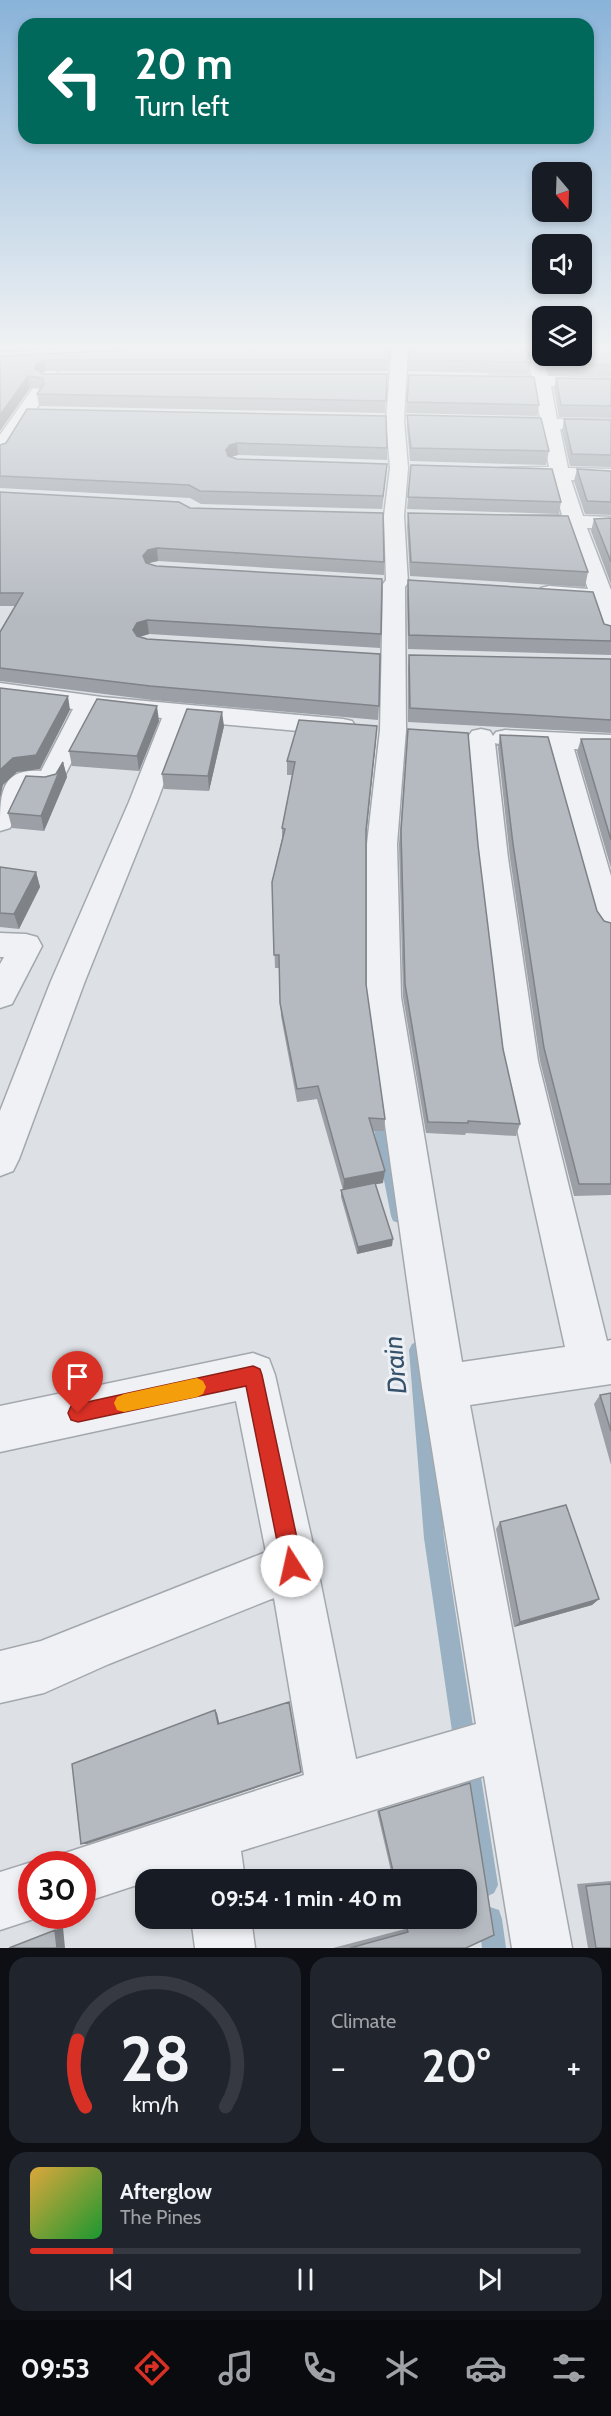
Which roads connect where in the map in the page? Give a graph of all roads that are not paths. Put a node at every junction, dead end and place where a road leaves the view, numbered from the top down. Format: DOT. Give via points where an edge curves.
graph roads {
  1 [pos="393,438"];
  2 [pos="552,438"];
  3 [pos="376,467"];
  4 [pos="399,468"];
  5 [pos="421,469"];
  6 [pos="487,471"];
  7 [pos="562,474"];
  8 [pos="611,475"];
  9 [pos="370,515"];
  10 [pos="394,516"];
  11 [pos="417,517"];
  12 [pos="508,520"];
  13 [pos="576,522"];
  14 [pos="611,524"];
  15 [pos="373,582"];
  16 [pos="397,583"];
  17 [pos="420,585"];
  18 [pos="523,591"];
  19 [pos="607,597"];
  20 [pos="611,632"];
  21 [pos="0,691"];
  22 [pos="88,703"];
  23 [pos="177,712"];
  24 [pos="404,731"];
  25 [pos="558,741"];
  26 [pos="611,742"];
  27 [pos="0,821"];
  28 [pos="611,924"];
  29 [pos="0,945"];
  30 [pos="0,995"];
  31 [pos="0,1159"];
  32 [pos="601,1363"];
  33 [pos="444,1388"];
  34 [pos="0,1429"];
  35 [pos="292,1566"];
  36 [pos="0,1677"];
  37 [pos="480,1750"];
  38 [pos="335,1793"];
  39 [pos="213,1857"];
  40 [pos="96,1872"];
  41 [pos="18,1895"];
  42 [pos="0,1901"];
  43 [pos="222,1929"];
  44 [pos="225,1948"];
  45 [pos="542,1948"];
  1 -- 4 [label="street"];
  2 -- 7 [label="street"];
  3 -- 4 [label="street"];
  4 -- 5 [label="street"];
  4 -- 10 [label="street"];
  6 -- 7 [label="street"];
  7 -- 8 [label="street"];
  7 -- 13 [label="street"];
  9 -- 10 [label="street"];
  10 -- 11 [label="street"];
  10 -- 16 [label="street"];
  12 -- 13 [label="street"];
  13 -- 14 [label="street"];
  13 -- 19 [label="street"];
  15 -- 16 [label="street"];
  16 -- 17 [label="street"];
  16 -- 24 [label="street" via="393,657"];
  18 -- 19 [label="street"];
  19 -- 20 [label="street"];
  21 -- 22 [label="street"];
  22 -- 23 [label="street"];
  22 -- 27 [label="street" via="52,777 49,781 19,781"];
  23 -- 24 [label="street"];
  23 -- 31 [label="street"];
  24 -- 33 [label="street" via="382,844 384,997"];
  25 -- 26 [label="street"];
  25 -- 28 [label="street"];
  25 -- 32 [label="street" via="470,736 493,858 520,1061"];
  29 -- 30 [label="street" via="26,946"];
  32 -- 33 [label="street"];
  33 -- 37 [label="street"];
  34 -- 35 [label="street" via="253,1375"];
  35 -- 36 [label="street" via="44,1667"];
  35 -- 38 [label="street"];
  37 -- 38 [label="street"];
  37 -- 45 [label="street"];
  38 -- 39 [label="street"];
  39 -- 40 [label="street"];
  41 -- 42 [label="street"];
  43 -- 44 [label="street"];
}
